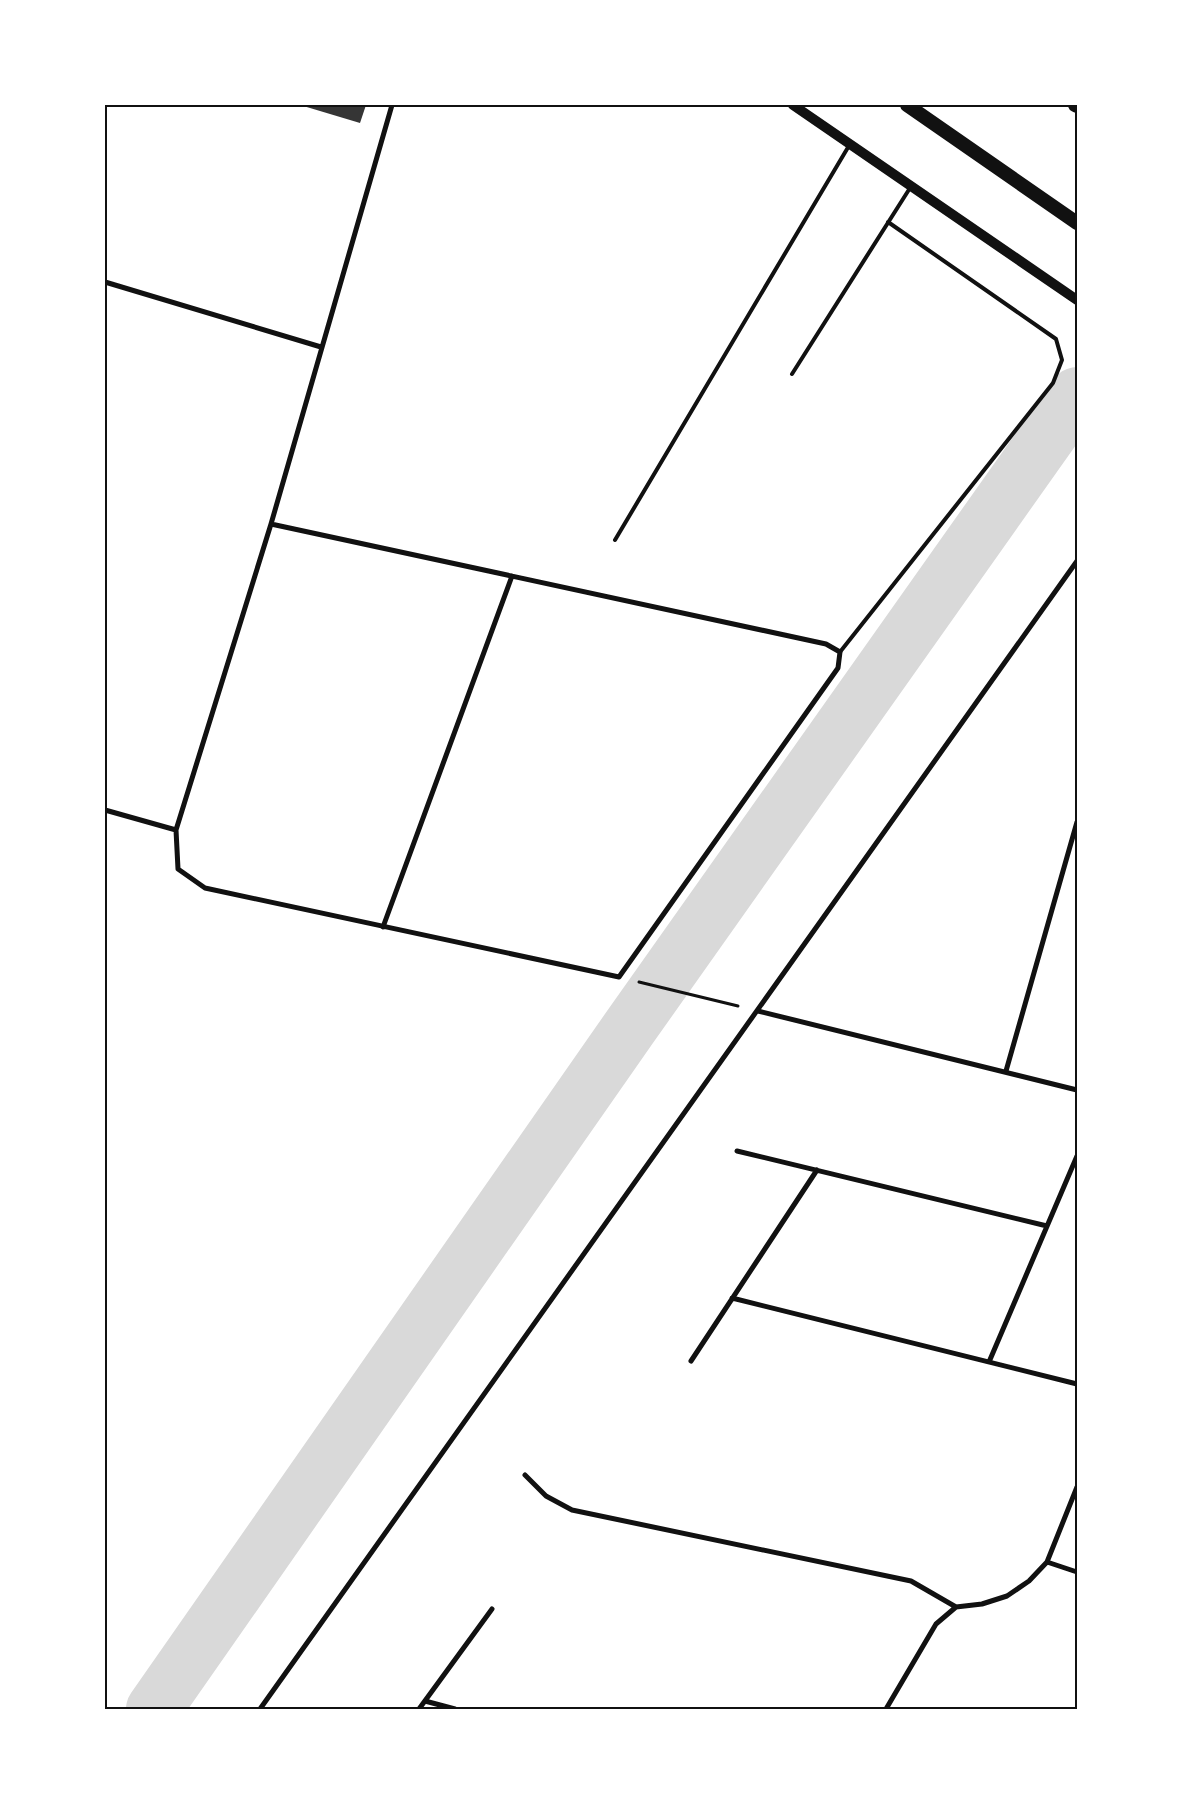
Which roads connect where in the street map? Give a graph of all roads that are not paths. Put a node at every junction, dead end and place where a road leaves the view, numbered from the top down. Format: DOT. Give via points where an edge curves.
graph roads {
  1 [pos="392,105"];
  2 [pos="792,105"];
  3 [pos="907,105"];
  4 [pos="850,144"];
  5 [pos="912,186"];
  6 [pos="888,222"];
  7 [pos="1077,223"];
  8 [pos="105,282"];
  9 [pos="1077,300"];
  10 [pos="321,348"];
  11 [pos="792,374"];
  12 [pos="271,524"];
  13 [pos="615,540"];
  14 [pos="1077,561"];
  15 [pos="512,576"];
  16 [pos="840,652"];
  17 [pos="105,810"];
  18 [pos="1077,822"];
  19 [pos="176,830"];
  20 [pos="383,927"];
  21 [pos="758,1011"];
  22 [pos="1006,1071"];
  23 [pos="1077,1090"];
  24 [pos="737,1151"];
  25 [pos="1077,1156"];
  26 [pos="817,1170"];
  27 [pos="1047,1226"];
  28 [pos="732,1298"];
  29 [pos="691,1361"];
  30 [pos="989,1362"];
  31 [pos="1077,1384"];
  32 [pos="525,1475"];
  33 [pos="1077,1487"];
  34 [pos="1047,1562"];
  35 [pos="1077,1572"];
  36 [pos="956,1607"];
  37 [pos="492,1609"];
  38 [pos="425,1701"];
  39 [pos="260,1709"];
  40 [pos="419,1709"];
  41 [pos="455,1709"];
  42 [pos="886,1709"];
  1 -- 10 [label="street"];
  2 -- 4 [label="main road"];
  3 -- 7 [label="highway"];
  4 -- 5 [label="main road"];
  4 -- 13 [label="lane"];
  5 -- 6 [label="lane"];
  5 -- 9 [label="main road"];
  6 -- 11 [label="lane"];
  6 -- 16 [label="lane" via="1056,339 1062,360 1053,383"];
  8 -- 10 [label="street"];
  10 -- 12 [label="street"];
  12 -- 15 [label="street"];
  12 -- 19 [label="street"];
  14 -- 21 [label="street"];
  15 -- 16 [label="street" via="826,644"];
  15 -- 20 [label="street"];
  16 -- 20 [label="street" via="838,668 619,978"];
  17 -- 19 [label="street"];
  18 -- 22 [label="street"];
  19 -- 20 [label="street" via="178,869 205,888"];
  21 -- 22 [label="street"];
  21 -- 39 [label="street"];
  22 -- 23 [label="street"];
  24 -- 26 [label="street"];
  25 -- 27 [label="street"];
  26 -- 27 [label="street"];
  26 -- 28 [label="street"];
  27 -- 30 [label="street"];
  28 -- 29 [label="street"];
  28 -- 30 [label="street"];
  30 -- 31 [label="street"];
  32 -- 36 [label="street" via="546,1496 572,1510 911,1580"];
  33 -- 34 [label="street"];
  34 -- 35 [label="street"];
  34 -- 36 [label="street" via="1029,1581 1007,1596 982,1604"];
  36 -- 42 [label="street" via="936,1624"];
  37 -- 38 [label="street"];
  38 -- 40 [label="street"];
  38 -- 41 [label="street"];
}
